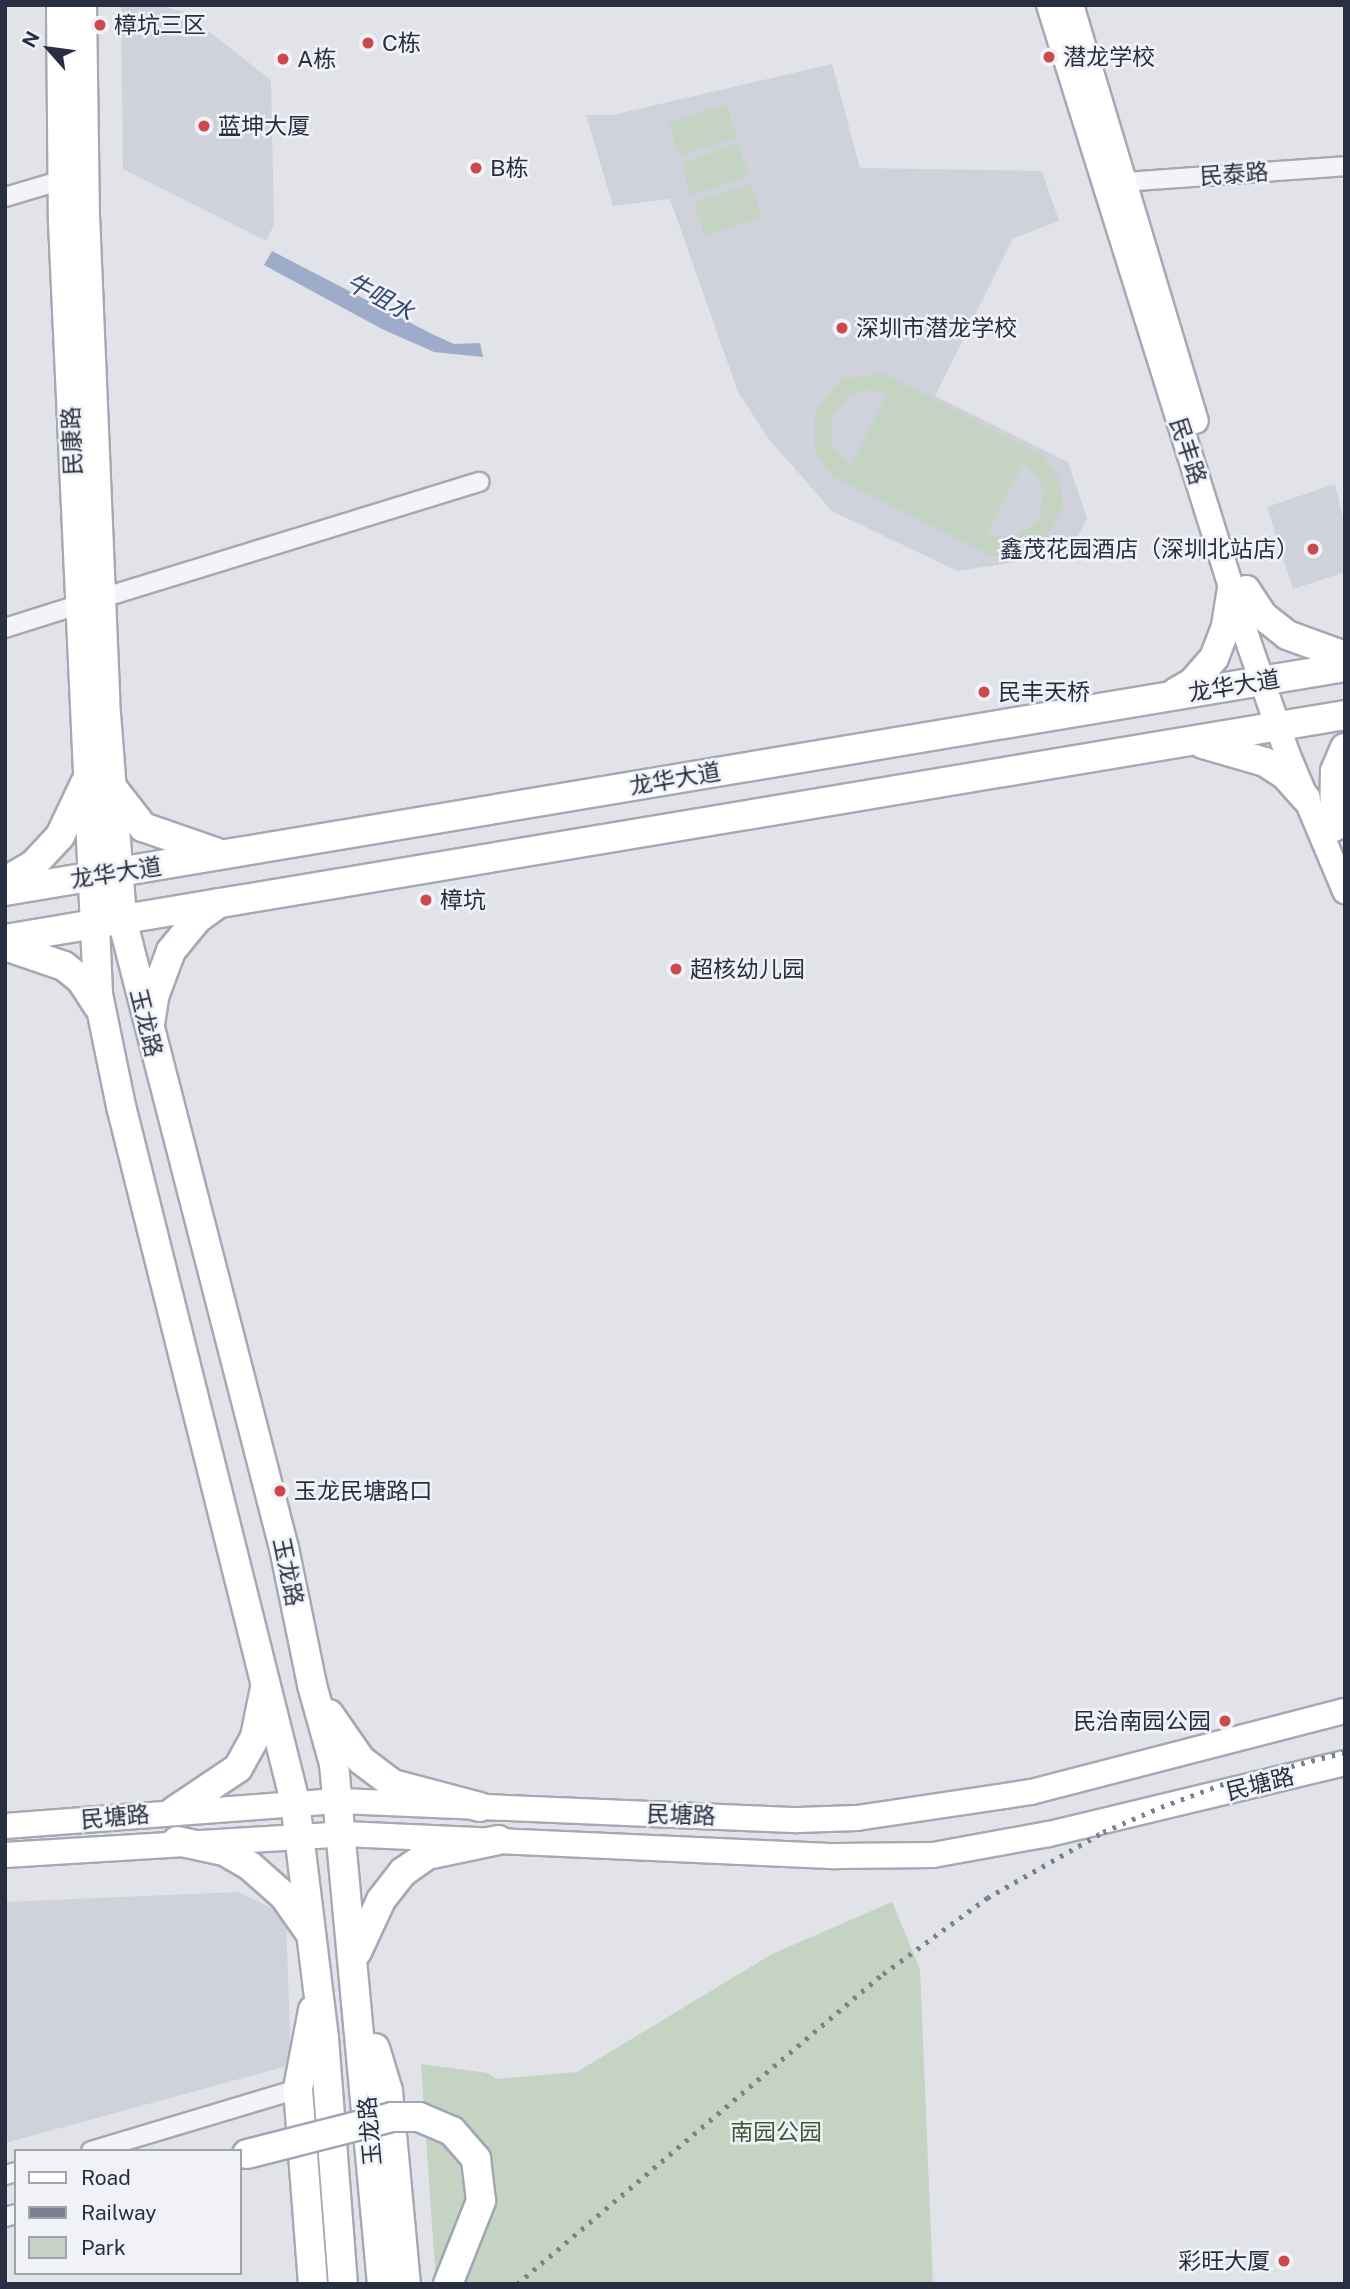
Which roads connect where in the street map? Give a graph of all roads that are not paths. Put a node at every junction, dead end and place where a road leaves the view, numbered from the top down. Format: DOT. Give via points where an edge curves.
graph roads {
  1 [pos="61,5"];
  2 [pos="82,5"];
  3 [pos="1049,5"];
  4 [pos="1071,5"];
  5 [pos="1345,166"];
  6 [pos="73,177"];
  7 [pos="1124,182"];
  8 [pos="5,197"];
  9 [pos="480,482"];
  10 [pos="1239,590"];
  11 [pos="90,602"];
  12 [pos="5,628"];
  13 [pos="1345,656"];
  14 [pos="1345,667"];
  15 [pos="1269,680"];
  16 [pos="1164,697"];
  17 [pos="1345,715"];
  18 [pos="1285,725"];
  19 [pos="1183,742"];
  20 [pos="1345,748"];
  21 [pos="99,778"];
  22 [pos="1306,798"];
  23 [pos="1339,839"];
  24 [pos="225,855"];
  25 [pos="105,875"];
  26 [pos="5,881"];
  27 [pos="5,891"];
  28 [pos="1345,891"];
  29 [pos="221,902"];
  30 [pos="122,919"];
  31 [pos="92,924"];
  32 [pos="5,939"];
  33 [pos="5,946"];
  34 [pos="103,1018"];
  35 [pos="149,1034"];
  36 [pos="164,1095"];
  37 [pos="121,1106"];
  38 [pos="265,1675"];
  39 [pos="312,1685"];
  40 [pos="1345,1711"];
  41 [pos="323,1720"];
  42 [pos="278,1728"];
  43 [pos="1345,1763"];
  44 [pos="1315,1770"];
  45 [pos="1345,1773"];
  46 [pos="340,1801"];
  47 [pos="295,1802"];
  48 [pos="480,1807"];
  49 [pos="174,1811"];
  50 [pos="114,1818"];
  51 [pos="5,1826"];
  52 [pos="344,1834"];
  53 [pos="300,1835"];
  54 [pos="498,1840"];
  55 [pos="177,1841"];
  56 [pos="115,1846"];
  57 [pos="5,1855"];
  58 [pos="351,1913"];
  59 [pos="309,1925"];
  60 [pos="354,1958"];
  61 [pos="315,1990"];
  62 [pos="358,1992"];
  63 [pos="298,2089"];
  64 [pos="98,2149"];
  65 [pos="243,2155"];
  66 [pos="313,2284"];
  67 [pos="343,2284"];
  68 [pos="382,2284"];
  69 [pos="406,2284"];
  70 [pos="448,2284"];
  1 -- 6 [label="main road, 民康路"];
  2 -- 6 [label="main road, 民康路"];
  3 -- 10 [label="main road, 民丰路"];
  4 -- 7 [label="main road, 民丰路"];
  5 -- 7 [label="street, 民泰路"];
  6 -- 8 [label="street"];
  6 -- 11 [label="main road, 民康路"];
  7 -- 10 [label="main road, 民丰路"];
  9 -- 11 [label="street"];
  10 -- 13 [label="main road" via="1276,628"];
  10 -- 15 [label="main road, 民丰路"];
  10 -- 16 [label="main road" via="1214,658 1193,682"];
  11 -- 12 [label="street"];
  11 -- 21 [label="main road, 民康路"];
  14 -- 15 [label="main road, 龙华大道"];
  15 -- 16 [label="main road, 龙华大道"];
  15 -- 18 [label="main road, 民丰路"];
  16 -- 24 [label="main road, 龙华大道"];
  17 -- 18 [label="main road, 龙华大道"];
  18 -- 19 [label="main road, 龙华大道"];
  18 -- 22 [label="main road, 民丰路"];
  18 -- 23 [label="main road, 民丰路"];
  19 -- 22 [label="main road" via="1222,747 1265,762"];
  19 -- 29 [label="main road, 龙华大道"];
  20 -- 23 [label="main road" via="1335,771"];
  21 -- 24 [label="main road" via="143,827"];
  21 -- 25 [label="main road, 民康路"];
  21 -- 26 [label="main road" via="60,836 33,865"];
  22 -- 28 [label="main road, 民丰路"];
  24 -- 25 [label="main road, 龙华大道"];
  25 -- 27 [label="main road, 龙华大道"];
  25 -- 30 [label="main road, 玉龙路"];
  25 -- 31 [label="main road, 玉龙路"];
  29 -- 30 [label="main road, 龙华大道"];
  29 -- 35 [label="main road" via="197,919 171,951 155,994"];
  30 -- 31 [label="main road, 龙华大道"];
  30 -- 35 [label="main road, 玉龙路"];
  31 -- 32 [label="main road, 龙华大道"];
  31 -- 34 [label="main road, 玉龙路"];
  33 -- 34 [label="main road" via="45,956 72,972"];
  34 -- 37 [label="main road, 玉龙路"];
  35 -- 36 [label="main road, 玉龙路"];
  36 -- 37 [label="main road"];
  36 -- 39 [label="main road, 玉龙路" via="284,1548"];
  37 -- 38 [label="main road, 玉龙路"];
  38 -- 42 [label="main road, 玉龙路"];
  38 -- 49 [label="main road" via="260,1719 247,1756 222,1782"];
  39 -- 41 [label="main road, 玉龙路"];
  39 -- 48 [label="main road" via="348,1744 376,1773 414,1793"];
  40 -- 48 [label="main road, 民塘路" via="1095,1778 930,1811 798,1820"];
  41 -- 42 [label="main road"];
  41 -- 46 [label="main road, 玉龙路"];
  42 -- 47 [label="main road, 玉龙路"];
  43 -- 44 [label="main road, 民塘路"];
  44 -- 45 [label="main road"];
  44 -- 54 [label="main road, 民塘路" via="1049,1834 933,1855 836,1856"];
  46 -- 47 [label="main road, 民塘路"];
  46 -- 48 [label="main road, 民塘路"];
  46 -- 52 [label="main road, 玉龙路"];
  47 -- 49 [label="main road, 民塘路"];
  47 -- 53 [label="main road, 玉龙路"];
  49 -- 50 [label="main road, 民塘路"];
  50 -- 51 [label="main road, 民塘路"];
  50 -- 56 [label="main road"];
  52 -- 53 [label="main road, 民塘路"];
  52 -- 54 [label="main road, 民塘路"];
  52 -- 58 [label="main road, 玉龙路"];
  53 -- 55 [label="main road, 民塘路"];
  53 -- 59 [label="main road, 玉龙路"];
  54 -- 60 [label="main road" via="441,1851 403,1872 368,1923"];
  55 -- 56 [label="main road, 民塘路"];
  55 -- 59 [label="main road" via="224,1851 250,1866"];
  56 -- 57 [label="main road, 民塘路"];
  58 -- 59 [label="main road"];
  58 -- 60 [label="main road, 玉龙路"];
  59 -- 61 [label="main road, 玉龙路"];
  60 -- 62 [label="main road, 玉龙路"];
  61 -- 63 [label="main road"];
  61 -- 67 [label="main road, 玉龙路"];
  62 -- 68 [label="main road, 玉龙路"];
  62 -- 69 [label="main road" via="388,2091"];
  63 -- 64 [label="street"];
  63 -- 66 [label="main road"];
  65 -- 70 [label="main road, bridge" via="392,2117 419,2117 452,2131 476,2159 481,2201"];
}
